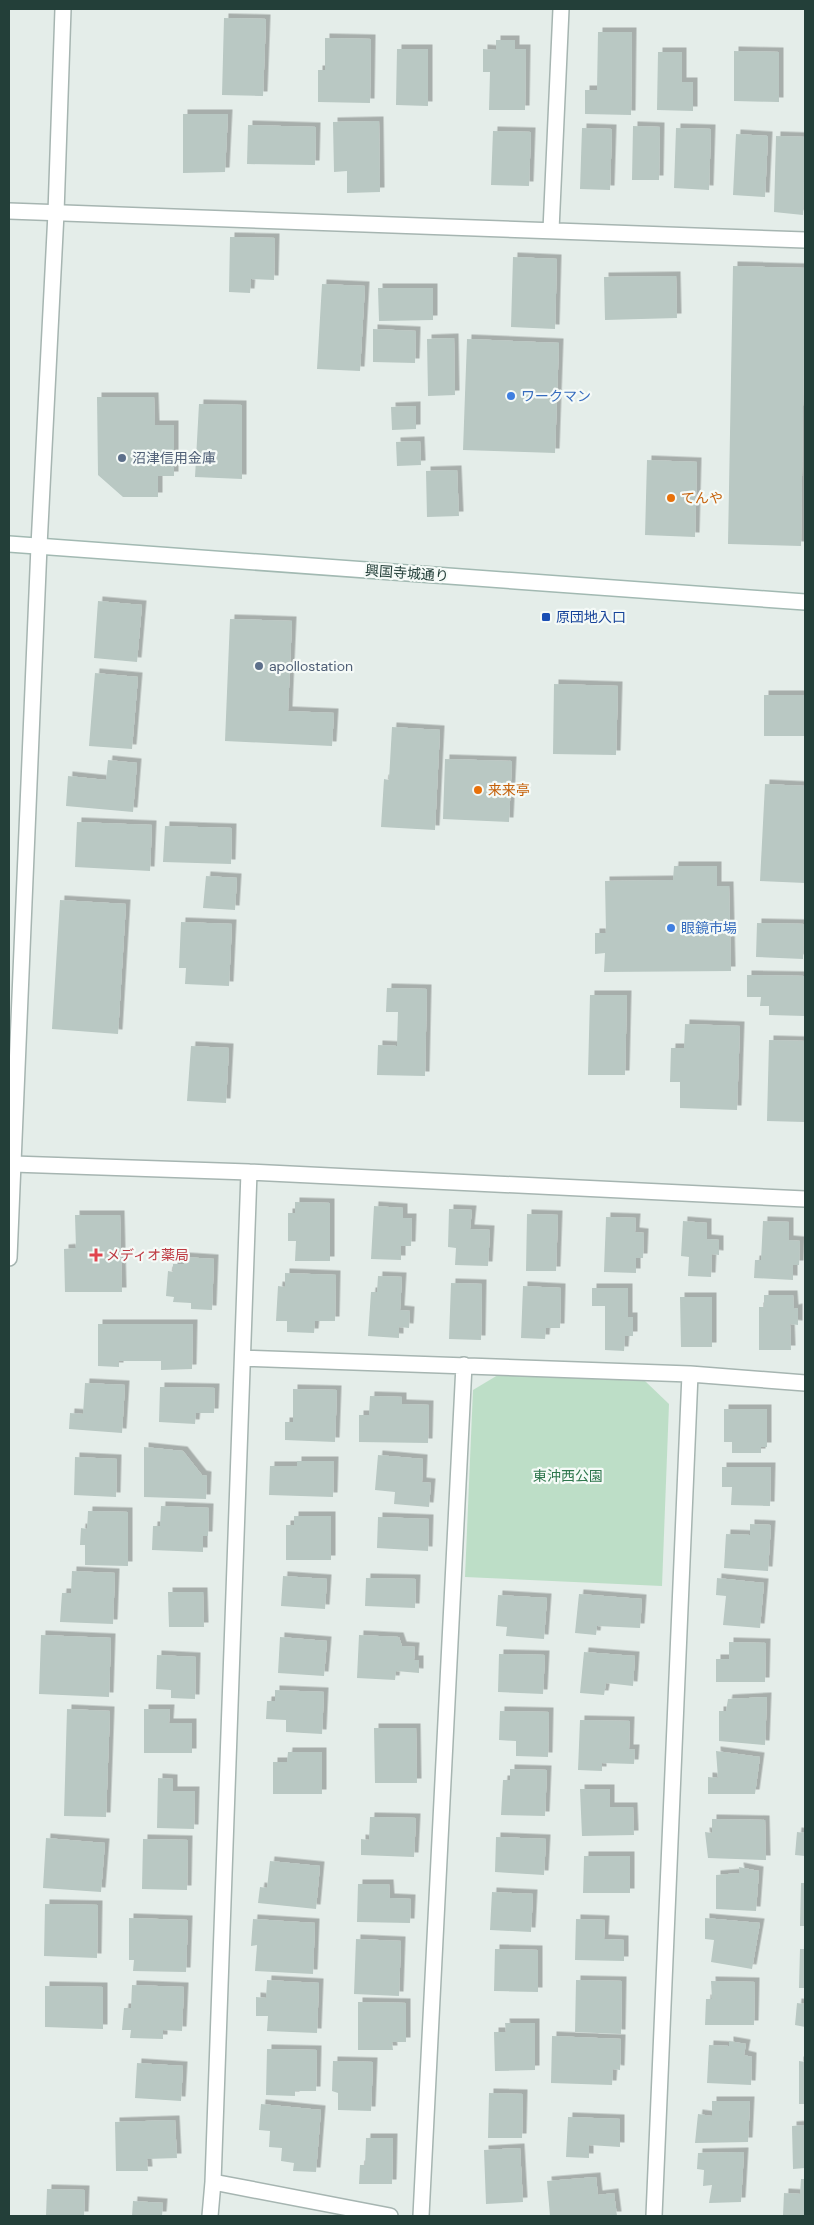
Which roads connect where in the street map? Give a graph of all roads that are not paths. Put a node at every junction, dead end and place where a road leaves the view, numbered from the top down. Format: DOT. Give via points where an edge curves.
graph roads {
  1 [pos="63,9"];
  2 [pos="560,9"];
  3 [pos="9,211"];
  4 [pos="56,213"];
  5 [pos="551,230"];
  6 [pos="805,240"];
  7 [pos="9,544"];
  8 [pos="39,546"];
  9 [pos="805,602"];
  10 [pos="11,1164"];
  11 [pos="249,1172"];
  12 [pos="805,1200"];
  13 [pos="9,1258"];
  14 [pos="242,1358"];
  15 [pos="464,1365"];
  16 [pos="690,1374"];
  17 [pos="805,1383"];
  18 [pos="213,2182"];
  19 [pos="210,2216"];
  20 [pos="390,2216"];
  21 [pos="421,2216"];
  22 [pos="654,2216"];
  1 -- 4 [label="street"];
  2 -- 5 [label="street"];
  3 -- 4 [label="street"];
  4 -- 5 [label="street"];
  4 -- 8 [label="street"];
  5 -- 6 [label="street"];
  7 -- 8 [label="street, 興国寺城通り"];
  8 -- 9 [label="street, 興国寺城通り"];
  8 -- 10 [label="street"];
  10 -- 11 [label="street"];
  10 -- 13 [label="street"];
  11 -- 12 [label="street"];
  11 -- 14 [label="street"];
  14 -- 15 [label="street"];
  14 -- 18 [label="street"];
  15 -- 16 [label="street"];
  15 -- 21 [label="street"];
  16 -- 17 [label="street"];
  16 -- 22 [label="street"];
  18 -- 19 [label="street"];
  18 -- 20 [label="street"];
}
